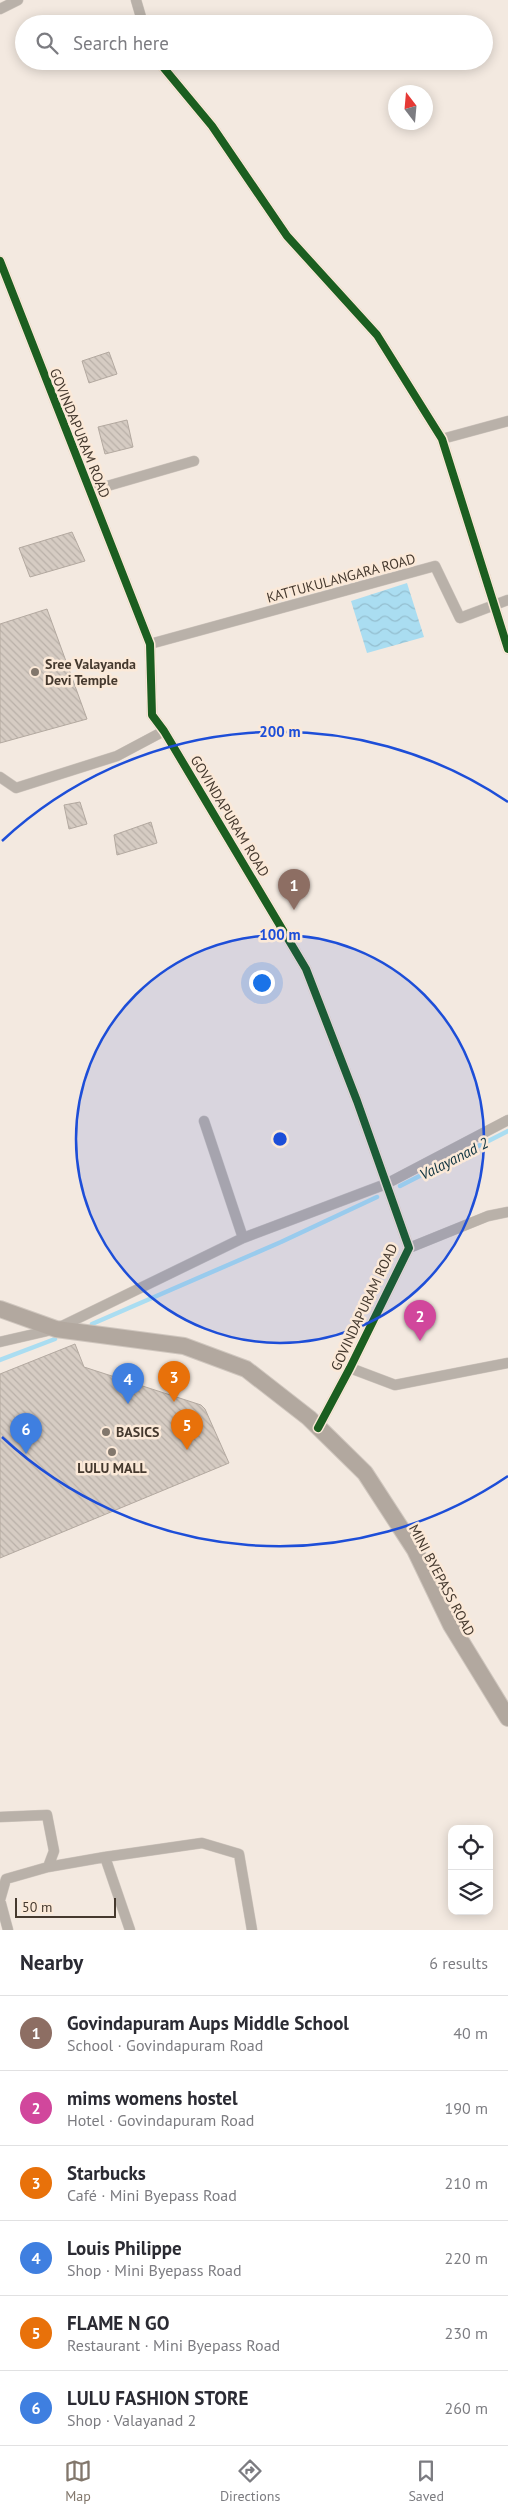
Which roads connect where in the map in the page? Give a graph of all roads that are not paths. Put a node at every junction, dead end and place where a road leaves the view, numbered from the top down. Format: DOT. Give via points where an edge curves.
graph roads {
  1 [pos="18,0"];
  2 [pos="136,0"];
  3 [pos="0,9"];
  4 [pos="140,15"];
  5 [pos="165,70"];
  6 [pos="0,261"];
  7 [pos="508,421"];
  8 [pos="442,440"];
  9 [pos="194,462"];
  10 [pos="90,491"];
  11 [pos="508,600"];
  12 [pos="493,605"];
  13 [pos="150,644"];
  14 [pos="508,649"];
  15 [pos="164,731"];
  16 [pos="0,777"];
  17 [pos="508,1120"];
  18 [pos="204,1121"];
  19 [pos="386,1184"];
  20 [pos="508,1212"];
  21 [pos="243,1238"];
  22 [pos="409,1248"];
  23 [pos="0,1310"];
  24 [pos="56,1329"];
  25 [pos="0,1342"];
  26 [pos="508,1363"];
  27 [pos="350,1368"];
  28 [pos="318,1428"];
  29 [pos="508,1718"];
  30 [pos="0,1817"];
  31 [pos="105,1857"];
  32 [pos="48,1867"];
  33 [pos="0,1900"];
  34 [pos="8,1930"];
  35 [pos="130,1930"];
  36 [pos="252,1930"];
  1 -- 3 [label="street"];
  2 -- 4 [label="street"];
  5 -- 8 [label="street" via="212,126 287,236 377,335"];
  6 -- 10 [label="street, GOVINDAPURAM ROAD"];
  7 -- 8 [label="street"];
  8 -- 12 [label="street"];
  9 -- 10 [label="street"];
  10 -- 13 [label="street, GOVINDAPURAM ROAD"];
  11 -- 12 [label="street, KATTUKULANGARA ROAD"];
  12 -- 13 [label="street, KATTUKULANGARA ROAD" via="460,618 434,566"];
  12 -- 14 [label="street"];
  13 -- 15 [label="street, GOVINDAPURAM ROAD" via="152,715"];
  15 -- 16 [label="street" via="117,756 53,778 16,788"];
  15 -- 19 [label="street, GOVINDAPURAM ROAD" via="306,969"];
  17 -- 19 [label="street"];
  18 -- 21 [label="street"];
  19 -- 21 [label="street"];
  19 -- 22 [label="street, GOVINDAPURAM ROAD"];
  20 -- 22 [label="street" via="488,1216"];
  21 -- 24 [label="street"];
  22 -- 27 [label="street, GOVINDAPURAM ROAD"];
  23 -- 24 [label="main road, MINI BYEPASS ROAD"];
  24 -- 25 [label="street"];
  24 -- 28 [label="main road, MINI BYEPASS ROAD" via="184,1346 246,1369"];
  26 -- 27 [label="street" via="395,1385"];
  27 -- 28 [label="street, GOVINDAPURAM ROAD"];
  28 -- 29 [label="main road, MINI BYEPASS ROAD" via="365,1473 375,1488 415,1550 451,1625"];
  30 -- 32 [label="street" via="47,1815 54,1851"];
  31 -- 32 [label="street"];
  31 -- 35 [label="street"];
  31 -- 36 [label="street" via="202,1843 239,1854"];
  32 -- 33 [label="street" via="6,1879"];
  33 -- 34 [label="street"];
}
